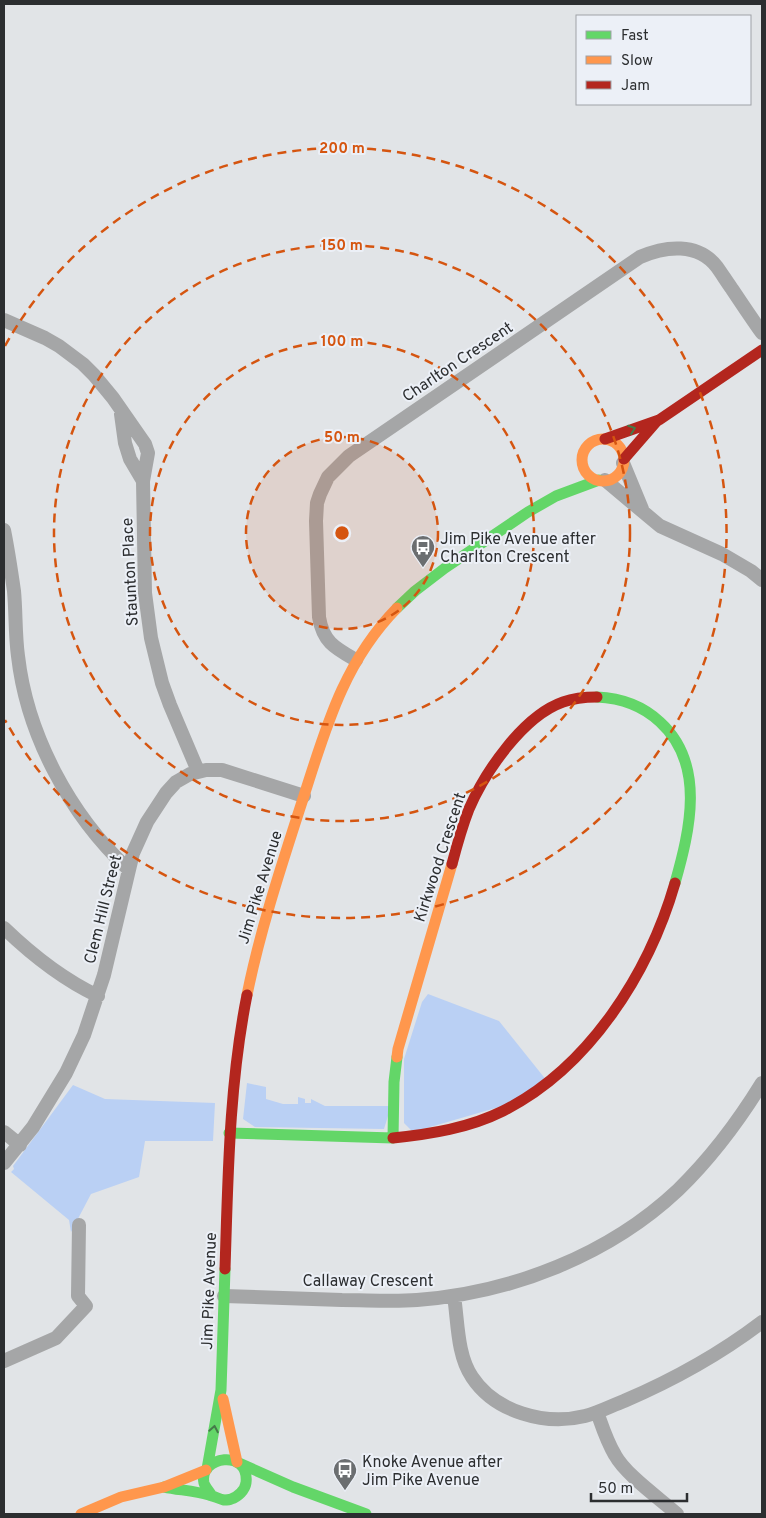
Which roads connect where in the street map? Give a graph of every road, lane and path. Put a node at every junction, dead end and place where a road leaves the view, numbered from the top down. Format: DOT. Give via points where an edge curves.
graph roads {
  1 [pos="4,320"];
  2 [pos="762,333"];
  3 [pos="762,350"];
  4 [pos="120,410"];
  5 [pos="658,420"];
  6 [pos="140,437"];
  7 [pos="605,439"];
  8 [pos="126,443"];
  9 [pos="624,461"];
  10 [pos="582,462"];
  11 [pos="602,480"];
  12 [pos="142,481"];
  13 [pos="553,498"];
  14 [pos="644,512"];
  15 [pos="4,530"];
  16 [pos="762,580"];
  17 [pos="356,660"];
  18 [pos="198,771"];
  19 [pos="304,796"];
  20 [pos="128,869"];
  21 [pos="4,928"];
  22 [pos="98,996"];
  23 [pos="762,1083"];
  24 [pos="4,1132"];
  25 [pos="229,1133"];
  26 [pos="393,1138"];
  27 [pos="20,1145"];
  28 [pos="4,1164"];
  29 [pos="79,1225"];
  30 [pos="224,1296"];
  31 [pos="454,1296"];
  32 [pos="762,1322"];
  33 [pos="4,1361"];
  34 [pos="221,1390"];
  35 [pos="597,1412"];
  36 [pos="238,1463"];
  37 [pos="206,1469"];
  38 [pos="164,1487"];
  39 [pos="292,1487"];
  40 [pos="243,1490"];
  41 [pos="212,1496"];
  42 [pos="81,1514"];
  43 [pos="366,1514"];
  44 [pos="676,1514"];
  1 -- 4 [label="street, Staunton Place" via="45,338 83,364"];
  2 -- 17 [label="street, Charlton Crescent" via="716,266 705,256 690,249 674,247 656,250 640,257 350,456 328,477 320,494 316,540 321,630 337,649"];
  3 -- 5 [label="street"];
  4 -- 6 [label="street, Staunton Place"];
  4 -- 8 [label="street, Staunton Place"];
  7 -- 5 [label="street, one-way"];
  5 -- 9 [label="street"];
  6 -- 8 [label="street" via="131,438"];
  6 -- 12 [label="street, Staunton Place" via="148,453"];
  7 -- 9 [label="street" via="616,444 623,453"];
  7 -- 10 [label="street" via="588,446"];
  8 -- 12 [label="street, Staunton Place" via="130,459"];
  9 -- 11 [label="street" via="615,477"];
  9 -- 14 [label="street"];
  10 -- 11 [label="street" via="588,474"];
  10 -- 13 [label="street, Jim Pike Avenue"];
  11 -- 13 [label="street, Jim Pike Avenue"];
  11 -- 14 [label="street"];
  12 -- 18 [label="street, Staunton Place" via="145,593 151,638 162,683"];
  13 -- 17 [label="street, Jim Pike Avenue" via="440,571 411,594 375,632"];
  14 -- 16 [label="street" via="660,526 722,554"];
  15 -- 20 [label="street" via="14,592 18,656 33,720 49,761 71,799 97,835"];
  17 -- 19 [label="street, Jim Pike Avenue" via="340,690"];
  18 -- 19 [label="street, Clem Hill Street" via="222,770"];
  18 -- 20 [label="street, Clem Hill Street" via="176,782 166,793 147,822"];
  19 -- 25 [label="street, Jim Pike Avenue" via="256,955 242,1026"];
  20 -- 22 [label="street, Clem Hill Street"];
  21 -- 22 [label="street" via="53,968"];
  22 -- 27 [label="street, Clem Hill Street" via="66,1073"];
  23 -- 31 [label="street, Callaway Crescent" via="744,1113 708,1158 661,1204 625,1231 543,1272 499,1287"];
  24 -- 27 [label="street"];
  25 -- 26 [label="street, Kirkwood Crescent"];
  25 -- 30 [label="street, Jim Pike Avenue"];
  26 -- 26 [label="street, Kirkwood Crescent" via="398,1049 460,835 478,790 507,747 542,713 562,702 612,698 646,711 667,729 680,746 690,774 691,793 684,849 665,915 622,1000 583,1053 545,1088 482,1121 446,1131"];
  27 -- 28 [label="street, Clem Hill Street"];
  29 -- 33 [label="street" via="78,1296 86,1306 56,1338"];
  30 -- 31 [label="street, Callaway Crescent" via="379,1301"];
  30 -- 34 [label="street, Jim Pike Avenue"];
  31 -- 35 [label="street" via="463,1359 472,1377 486,1393 504,1406 548,1418 573,1418"];
  32 -- 35 [label="street" via="697,1365"];
  34 -- 36 [label="street, Jim Pike Avenue"];
  37 -- 34 [label="street, Jim Pike Avenue, one-way"];
  35 -- 44 [label="street" via="616,1457 628,1472"];
  36 -- 37 [label="street" via="221,1458"];
  36 -- 39 [label="street"];
  36 -- 40 [label="street" via="246,1476"];
  37 -- 38 [label="street"];
  37 -- 41 [label="street" via="205,1484"];
  38 -- 41 [label="street"];
  38 -- 42 [label="street" via="120,1497"];
  39 -- 40 [label="street" via="260,1485"];
  39 -- 43 [label="street"];
  40 -- 41 [label="street" via="229,1500"];
}
